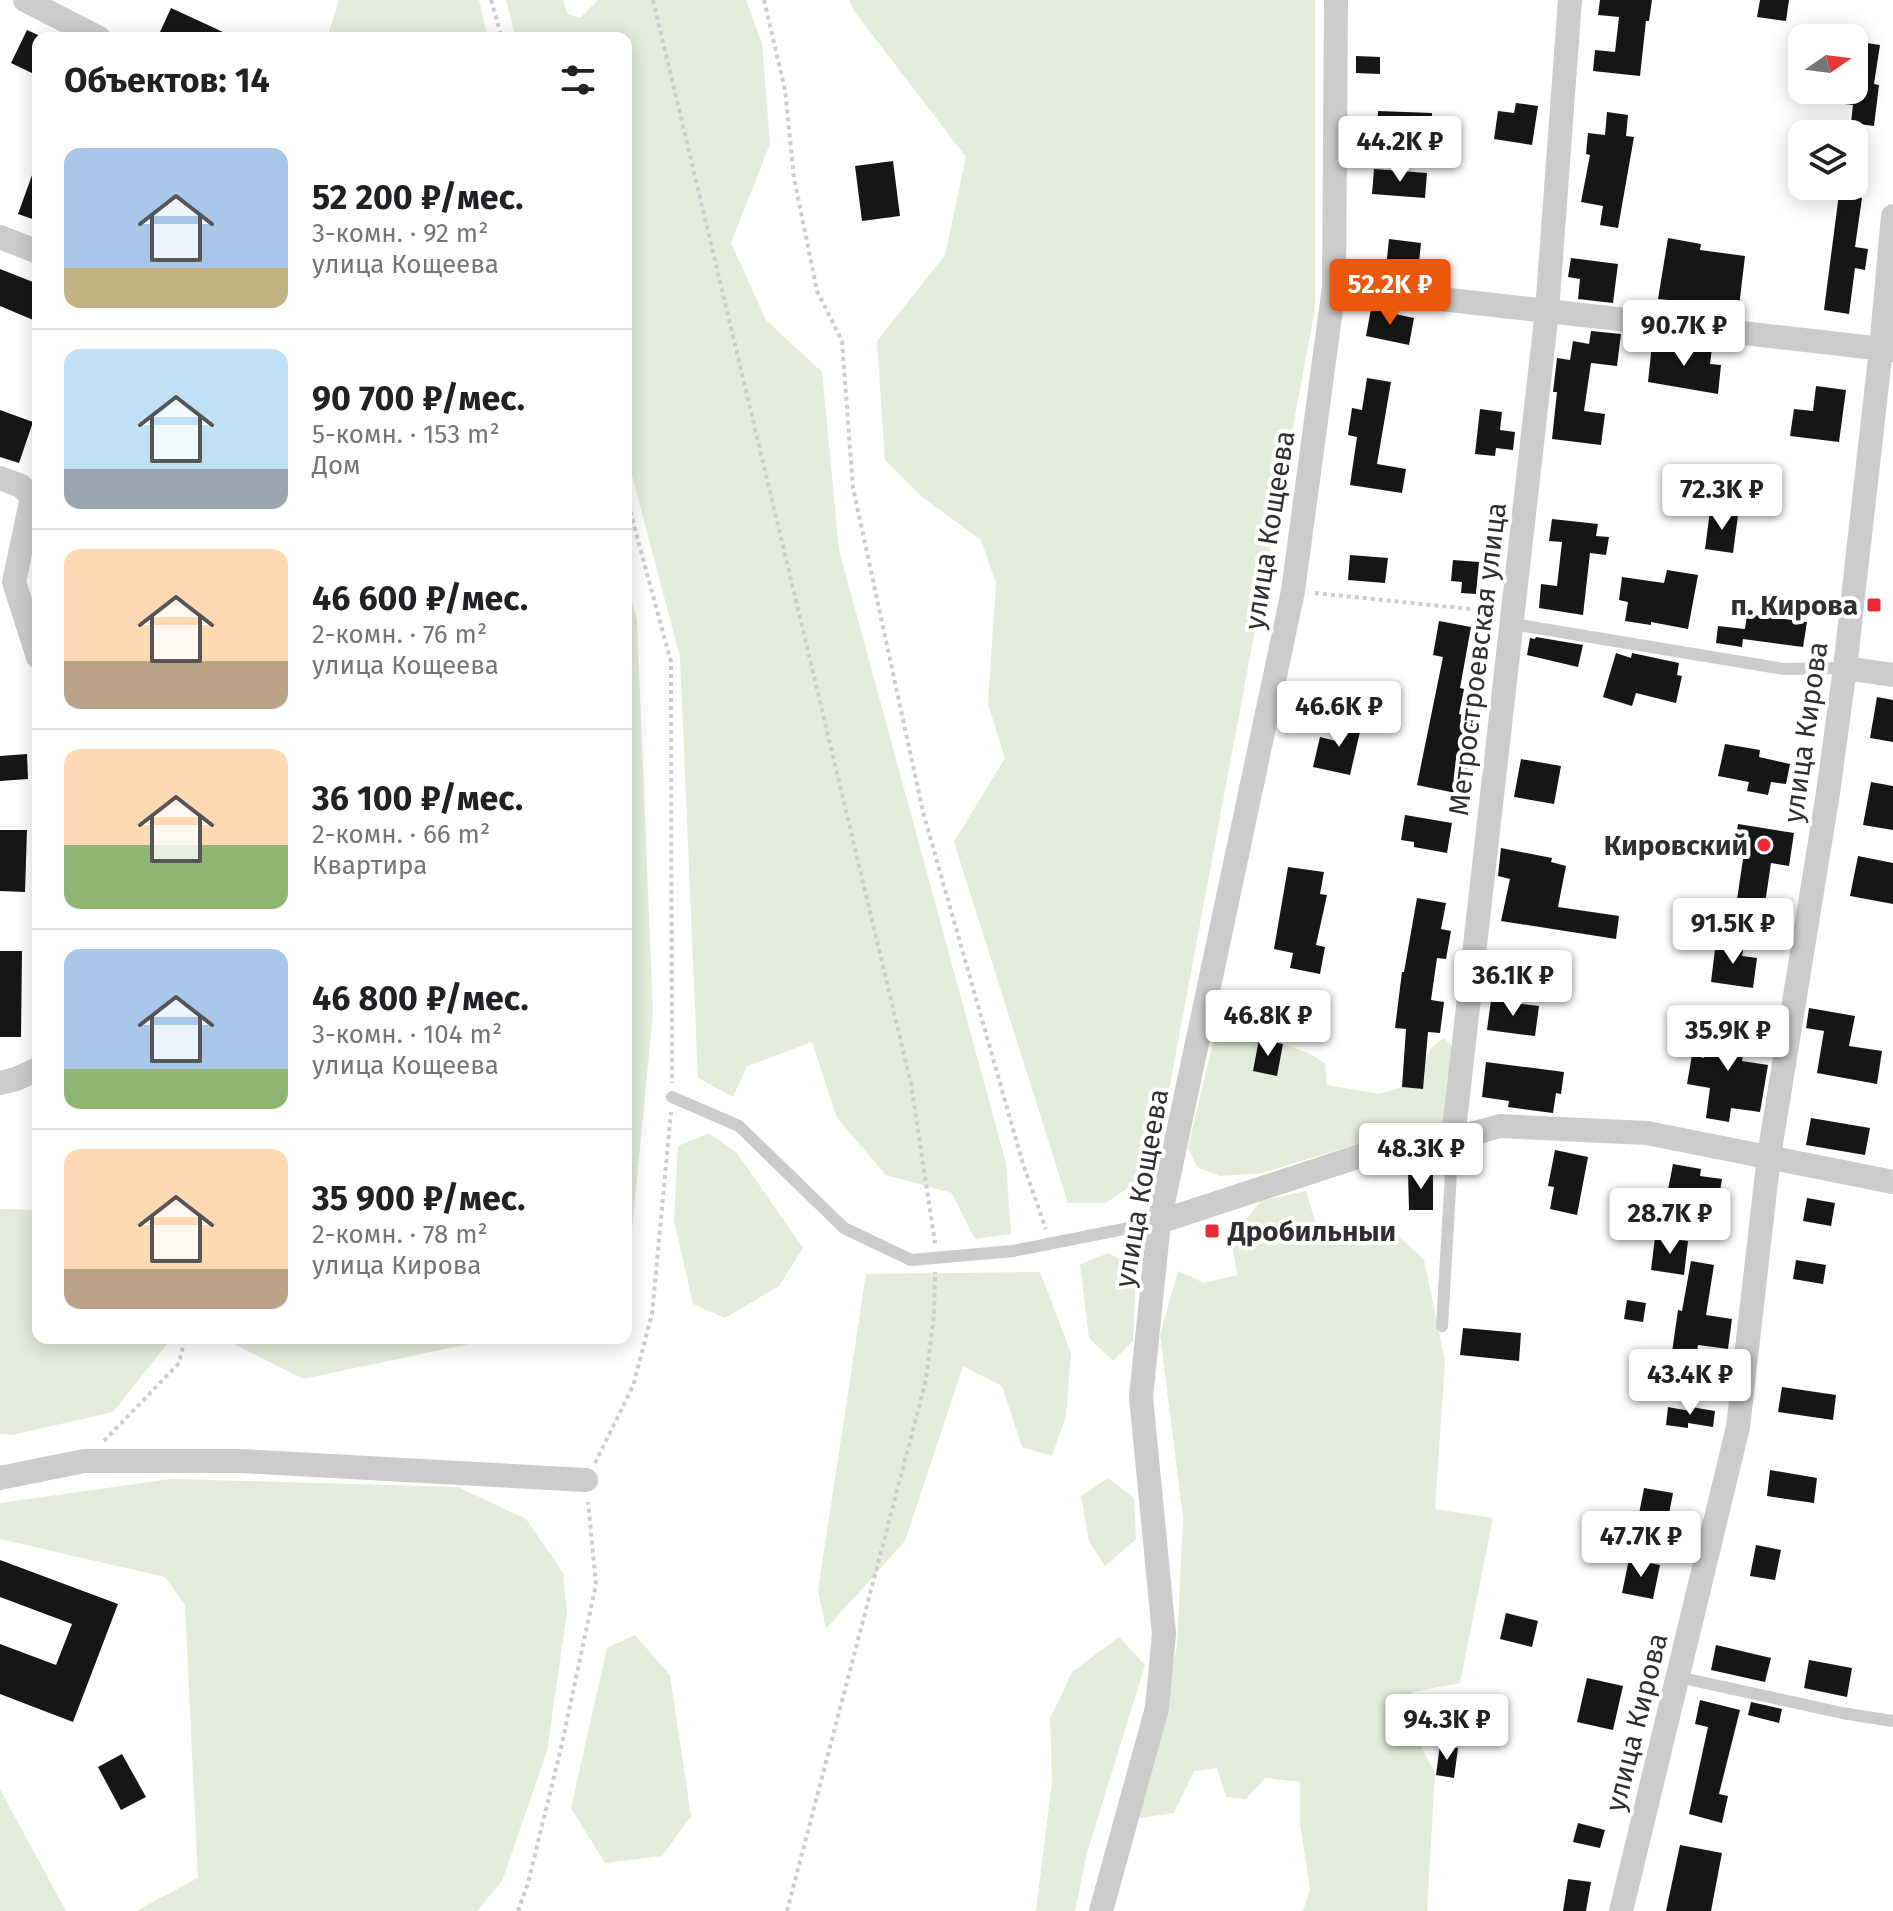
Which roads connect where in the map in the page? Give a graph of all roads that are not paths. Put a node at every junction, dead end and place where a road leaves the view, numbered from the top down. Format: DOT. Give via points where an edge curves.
graph roads {
  1 [pos="25,0"];
  2 [pos="1336,0"];
  3 [pos="1570,0"];
  4 [pos="87,32"];
  5 [pos="1893,216"];
  6 [pos="0,237"];
  7 [pos="32,250"];
  8 [pos="1334,287"];
  9 [pos="1547,311"];
  10 [pos="1887,350"];
  11 [pos="0,478"];
  12 [pos="32,497"];
  13 [pos="32,497"];
  14 [pos="1513,624"];
  15 [pos="32,638"];
  16 [pos="1845,668"];
  17 [pos="1893,675"];
  18 [pos="32,1072"];
  19 [pos="0,1083"];
  20 [pos="672,1097"];
  21 [pos="1453,1139"];
  22 [pos="1769,1156"];
  23 [pos="1893,1182"];
  24 [pos="1159,1222"];
  25 [pos="1442,1326"];
  26 [pos="0,1478"];
  27 [pos="586,1480"];
  28 [pos="1678,1677"];
  29 [pos="1893,1721"];
  30 [pos="1101,1911"];
  31 [pos="1621,1911"];
  1 -- 4 [label="street"];
  2 -- 8 [label="street, улица Кощеева"];
  3 -- 9 [label="street, Метростроевская улица"];
  5 -- 10 [label="street, улица Кирова"];
  6 -- 7 [label="street"];
  8 -- 9 [label="street"];
  8 -- 24 [label="street, улица Кощеева" via="1293,591"];
  9 -- 10 [label="street"];
  9 -- 14 [label="street, Метростроевская улица"];
  10 -- 16 [label="street, улица Кирова"];
  11 -- 13 [label="street"];
  12 -- 15 [label="street" via="14,582"];
  14 -- 16 [label="lane" via="1784,669"];
  14 -- 21 [label="street, Метростроевская улица"];
  16 -- 17 [label="street"];
  16 -- 22 [label="street, улица Кирова"];
  18 -- 19 [label="street"];
  20 -- 24 [label="lane" via="739,1126 844,1228 911,1260 1013,1251"];
  21 -- 22 [label="street" via="1500,1126 1647,1133"];
  21 -- 24 [label="street" via="1363,1155"];
  21 -- 25 [label="lane, Метростроевская улица"];
  22 -- 23 [label="street"];
  22 -- 28 [label="street, улица Кирова" via="1738,1427"];
  24 -- 30 [label="street, улица Кощеева" via="1141,1397 1164,1634 1157,1708"];
  26 -- 27 [label="street" via="84,1461 241,1461"];
  28 -- 29 [label="lane"];
  28 -- 31 [label="street, улица Кирова"];
}
